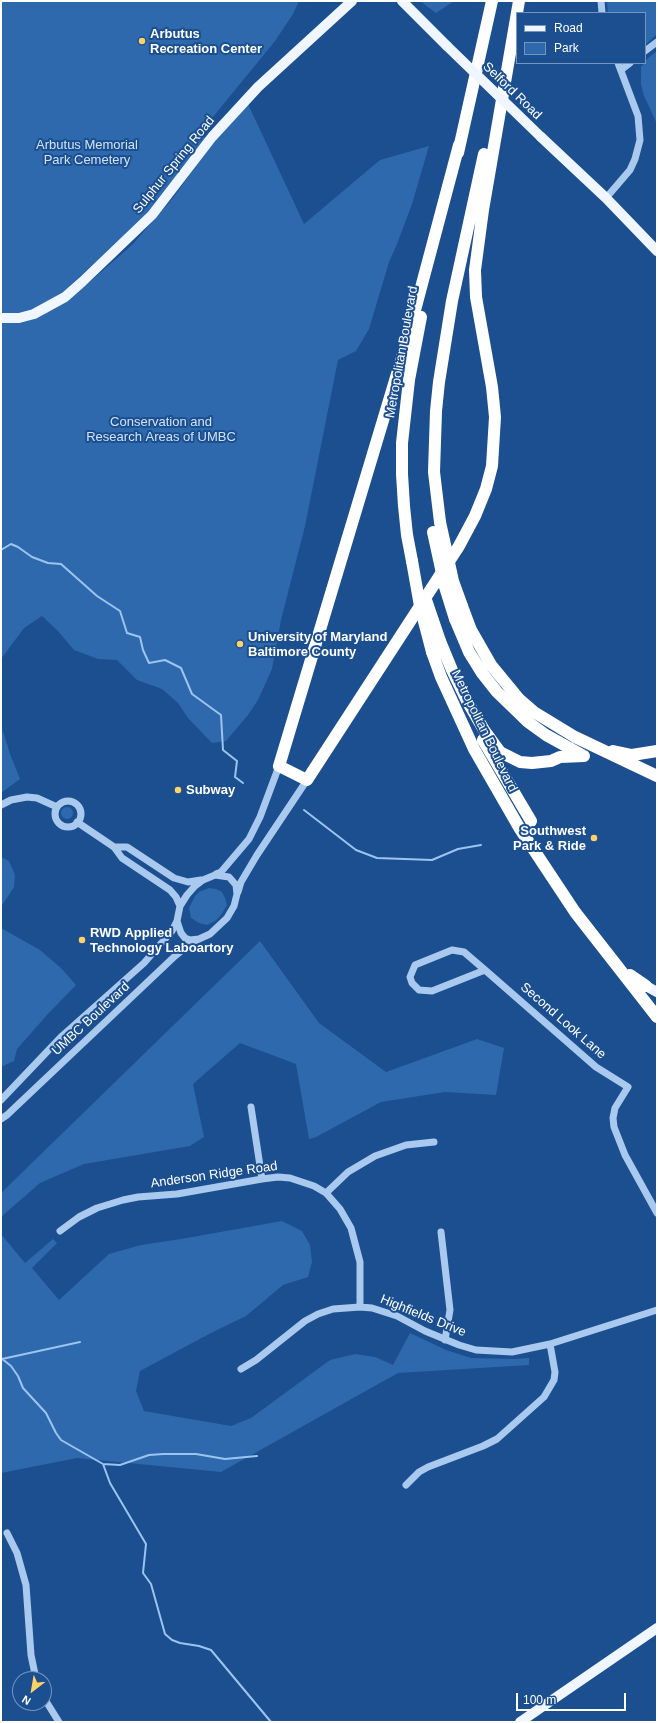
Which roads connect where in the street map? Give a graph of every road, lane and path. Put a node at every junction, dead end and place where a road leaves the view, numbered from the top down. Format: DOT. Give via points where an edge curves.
graph roads {
  1 [pos="352,1"];
  2 [pos="402,1"];
  3 [pos="492,1"];
  4 [pos="519,1"];
  5 [pos="601,1"];
  6 [pos="517,12"];
  7 [pos="517,12"];
  8 [pos="602,12"];
  9 [pos="516,14"];
  10 [pos="516,18"];
  11 [pos="657,42"];
  12 [pos="646,50"];
  13 [pos="618,64"];
  14 [pos="629,64"];
  15 [pos="621,70"];
  16 [pos="459,145"];
  17 [pos="606,198"];
  18 [pos="657,251"];
  19 [pos="1,318"];
  20 [pos="437,527"];
  21 [pos="436,646"];
  22 [pos="575,738"];
  23 [pos="657,751"];
  24 [pos="279,766"];
  25 [pos="657,776"];
  26 [pos="308,780"];
  27 [pos="1,805"];
  28 [pos="57,807"];
  29 [pos="531,821"];
  30 [pos="78,822"];
  31 [pos="114,847"];
  32 [pos="215,875"];
  33 [pos="203,880"];
  34 [pos="237,894"];
  35 [pos="180,906"];
  36 [pos="177,921"];
  37 [pos="199,939"];
  38 [pos="606,952"];
  39 [pos="485,970"];
  40 [pos="652,989"];
  41 [pos="657,1017"];
  42 [pos="1,1100"];
  43 [pos="251,1107"];
  44 [pos="1,1119"];
  45 [pos="434,1142"];
  46 [pos="262,1179"];
  47 [pos="326,1193"];
  48 [pos="657,1213"];
  49 [pos="60,1231"];
  50 [pos="441,1232"];
  51 [pos="360,1307"];
  52 [pos="657,1310"];
  53 [pos="445,1340"];
  54 [pos="550,1344"];
  55 [pos="241,1369"];
  56 [pos="406,1485"];
  57 [pos="7,1533"];
  58 [pos="657,1628"];
  59 [pos="34,1671"];
  60 [pos="52,1711"];
  61 [pos="59,1722"];
  62 [pos="520,1722"];
  1 -- 19 [label="main road, Sulphur Spring Road" via="258,87 212,137 152,215 82,282 64,297 34,314 19,318"];
  2 -- 17 [label="main road, Selford Road, bridge"];
  3 -- 16 [label="highway, Metropolitan Boulevard"];
  4 -- 6 [label="highway"];
  4 -- 7 [label="highway"];
  5 -- 8 [label="street"];
  9 -- 20 [label="highway" via="452,301 439,382 434,472"];
  10 -- 26 [label="highway" via="482,210 475,270 477,304 496,417 492,466 488,482 475,516 459,546"];
  11 -- 12 [label="street"];
  13 -- 15 [label="street"];
  14 -- 15 [label="street"];
  15 -- 17 [label="street" via="638,116 640,140 630,170"];
  16 -- 21 [label="highway, Metropolitan Boulevard, bridge" via="414,349 405,411 402,474 407,535 420,606"];
  16 -- 24 [label="highway" via="404,352"];
  17 -- 18 [label="main road, Selford Road"];
  20 -- 21 [label="highway, bridge" via="445,587 469,652 482,673 497,692 528,722 584,756 560,757 551,761 532,763 520,762 500,752 484,730"];
  20 -- 22 [label="highway, bridge" via="453,581 479,646 519,699 534,712"];
  21 -- 29 [label="highway" via="461,704"];
  21 -- 38 [label="highway, Metropolitan Boulevard" via="440,677 496,790 548,873"];
  22 -- 23 [label="highway" via="619,753"];
  22 -- 25 [label="highway"];
  24 -- 26 [label="highway"];
  24 -- 32 [label="street" via="249,839 221,872"];
  26 -- 34 [label="street" via="257,855"];
  27 -- 28 [label="street" via="26,797 37,798"];
  28 -- 30 [label="street" via="56,819 62,825 70,826"];
  28 -- 30 [label="street" via="68,801 75,804 80,810"];
  30 -- 31 [label="street"];
  31 -- 33 [label="street" via="127,847 174,878 188,882"];
  31 -- 35 [label="street" via="122,858 170,890"];
  32 -- 33 [label="street"];
  32 -- 34 [label="street" via="232,879"];
  33 -- 35 [label="street" via="190,891"];
  34 -- 37 [label="street" via="227,918 210,934"];
  35 -- 36 [label="street"];
  36 -- 37 [label="street" via="185,938"];
  36 -- 42 [label="street, UMBC Boulevard" via="168,936 144,963 62,1036"];
  37 -- 44 [label="street, UMBC Boulevard" via="175,956"];
  38 -- 40 [label="highway" via="630,975"];
  38 -- 41 [label="highway"];
  39 -- 39 [label="street, Second Look Lane" via="464,952 452,950 415,965 410,977 419,990 426,992"];
  39 -- 48 [label="street, Second Look Lane" via="596,1067 628,1087 615,1108 614,1127 625,1155"];
  43 -- 46 [label="street"];
  45 -- 47 [label="street" via="406,1145 375,1156 348,1172"];
  46 -- 47 [label="street, Anderson Ridge Road" via="290,1178"];
  46 -- 49 [label="street, Anderson Ridge Road" via="177,1194 124,1200 97,1208"];
  47 -- 51 [label="street, Anderson Ridge Road" via="340,1209 351,1228 360,1262"];
  50 -- 53 [label="street" via="450,1310"];
  51 -- 53 [label="street, Highfields Drive" via="385,1311"];
  51 -- 55 [label="street, Highfields Drive" via="333,1309 318,1314"];
  52 -- 54 [label="street, Highfields Drive"];
  53 -- 54 [label="street, Highfields Drive" via="476,1350 493,1352 512,1352"];
  54 -- 56 [label="street" via="555,1363 554,1376 544,1397 497,1439 428,1467"];
  57 -- 59 [label="street" via="17,1553 26,1585"];
  58 -- 62 [label="main road"];
  60 -- 61 [label="street"];
}
